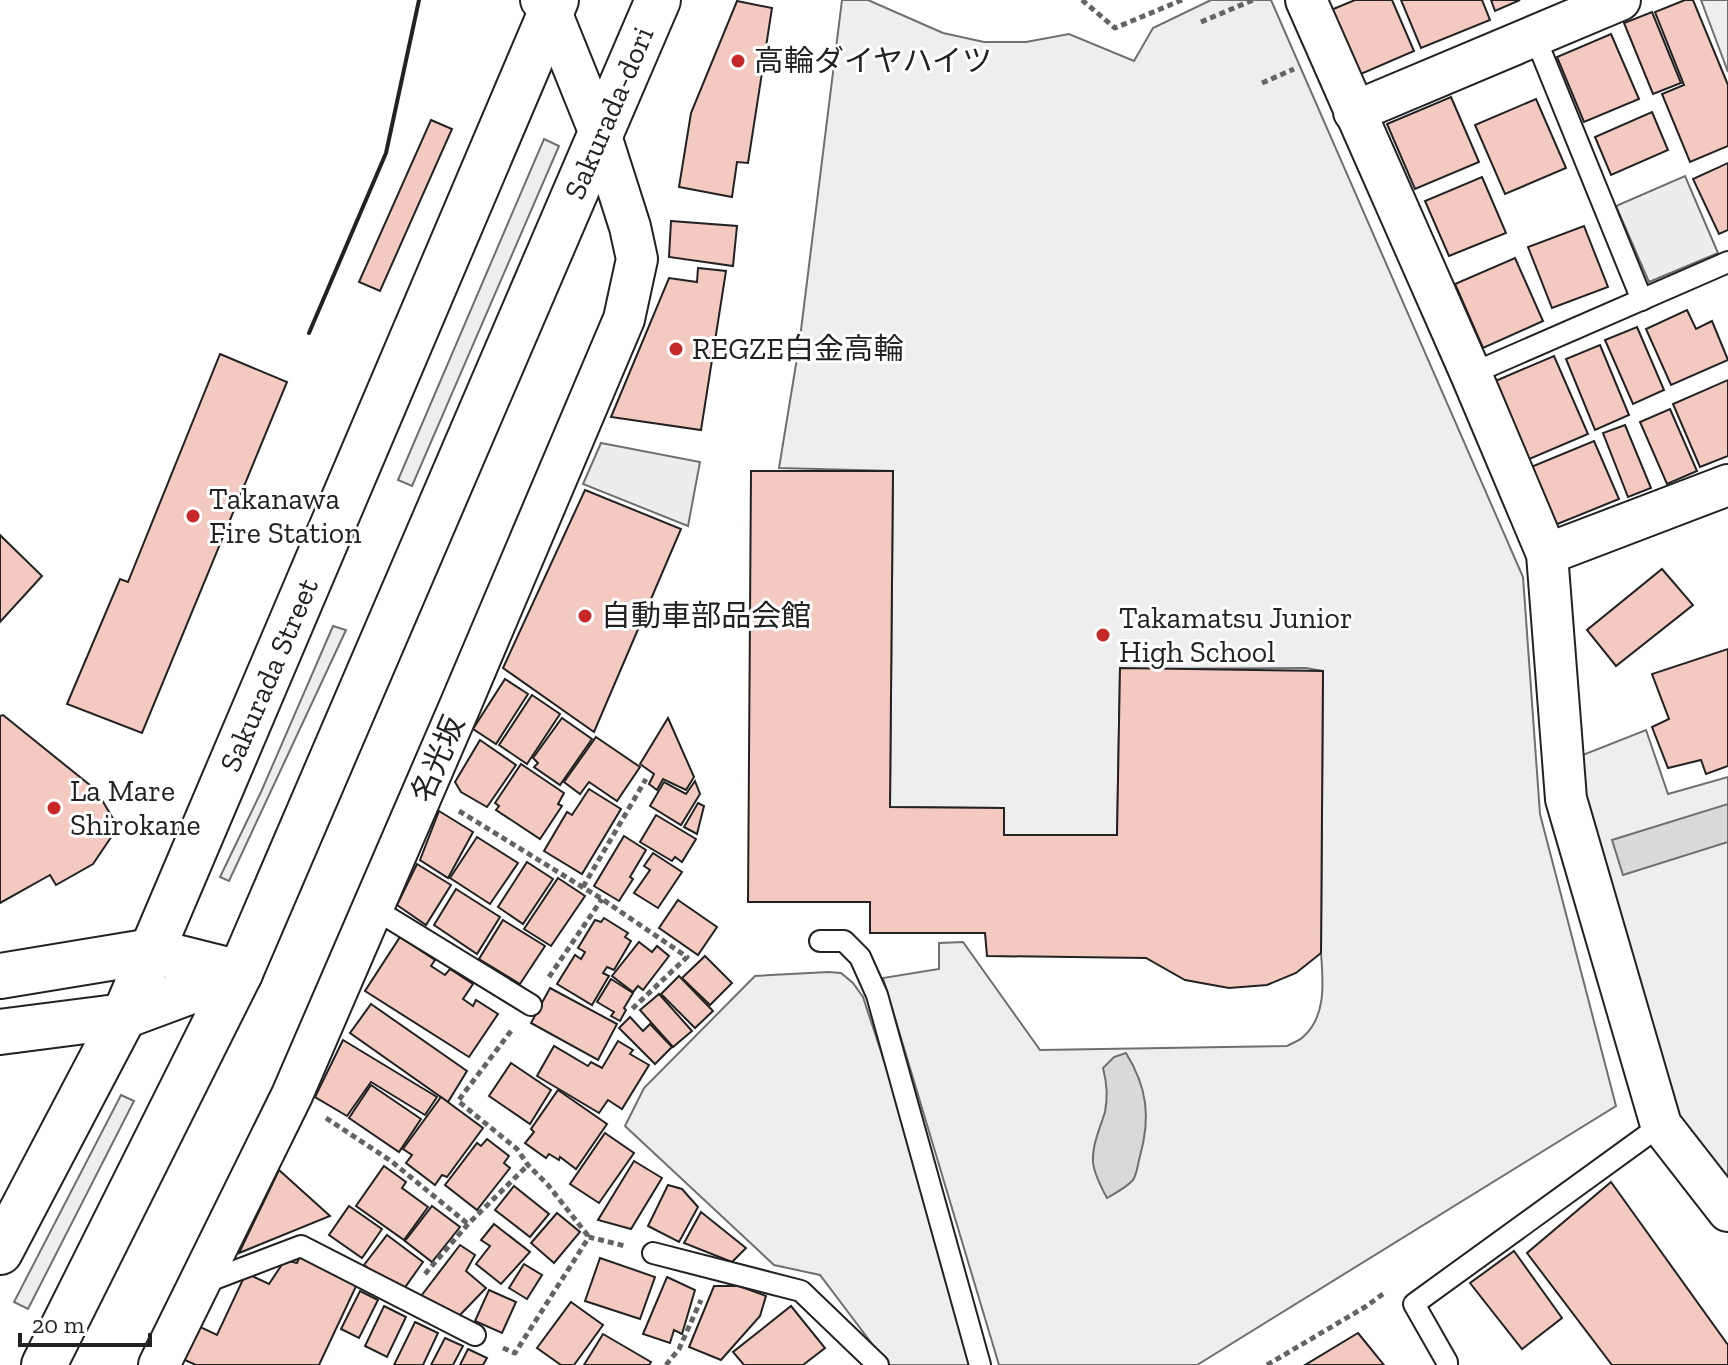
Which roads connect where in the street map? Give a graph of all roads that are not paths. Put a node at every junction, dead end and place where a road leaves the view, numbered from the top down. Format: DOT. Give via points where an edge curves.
graph roads {
  1 [pos="658,0"];
  2 [pos="1306,0"];
  3 [pos="1620,0"];
  4 [pos="549,4"];
  5 [pos="1535,37"];
  6 [pos="1354,112"];
  7 [pos="601,136"];
  8 [pos="1728,262"];
  9 [pos="1642,300"];
  10 [pos="1471,374"];
  11 [pos="1728,485"];
  12 [pos="1547,554"];
  13 [pos="373,908"];
  14 [pos="820,941"];
  15 [pos="152,951"];
  16 [pos="240,973"];
  17 [pos="0,976"];
  18 [pos="531,1005"];
  19 [pos="124,1016"];
  20 [pos="0,1032"];
  21 [pos="1661,1125"];
  22 [pos="1728,1211"];
  23 [pos="0,1252"];
  24 [pos="653,1253"];
  25 [pos="201,1284"];
  26 [pos="475,1335"];
  27 [pos="44,1365"];
  28 [pos="159,1365"];
  29 [pos="878,1365"];
  30 [pos="980,1365"];
  31 [pos="1447,1365"];
  1 -- 7 [label="main road, Sakurada-dori"];
  2 -- 6 [label="street"];
  3 -- 5 [label="street"];
  4 -- 7 [label="street, 名光坂"];
  4 -- 15 [label="main road, Sakurada Street"];
  5 -- 6 [label="street"];
  5 -- 9 [label="lane"];
  6 -- 10 [label="street"];
  7 -- 13 [label="street, 名光坂" via="637,259 624,319"];
  7 -- 16 [label="main road, Sakurada-dori"];
  8 -- 9 [label="lane"];
  9 -- 10 [label="lane"];
  10 -- 12 [label="street"];
  11 -- 12 [label="street"];
  12 -- 21 [label="street" via="1566,799"];
  13 -- 18 [label="lane"];
  13 -- 25 [label="street, 名光坂" via="292,1095"];
  14 -- 30 [label="lane" via="844,941 860,957 877,995"];
  15 -- 16 [label="main road"];
  15 -- 17 [label="main road"];
  15 -- 19 [label="main road, Sakurada Street"];
  16 -- 19 [label="main road"];
  16 -- 27 [label="main road"];
  19 -- 20 [label="main road"];
  19 -- 23 [label="main road, Sakurada Street"];
  21 -- 22 [label="street"];
  21 -- 31 [label="lane" via="1414,1304"];
  24 -- 29 [label="lane" via="801,1291"];
  25 -- 26 [label="lane" via="301,1246"];
  25 -- 28 [label="street, 名光坂"];
}
